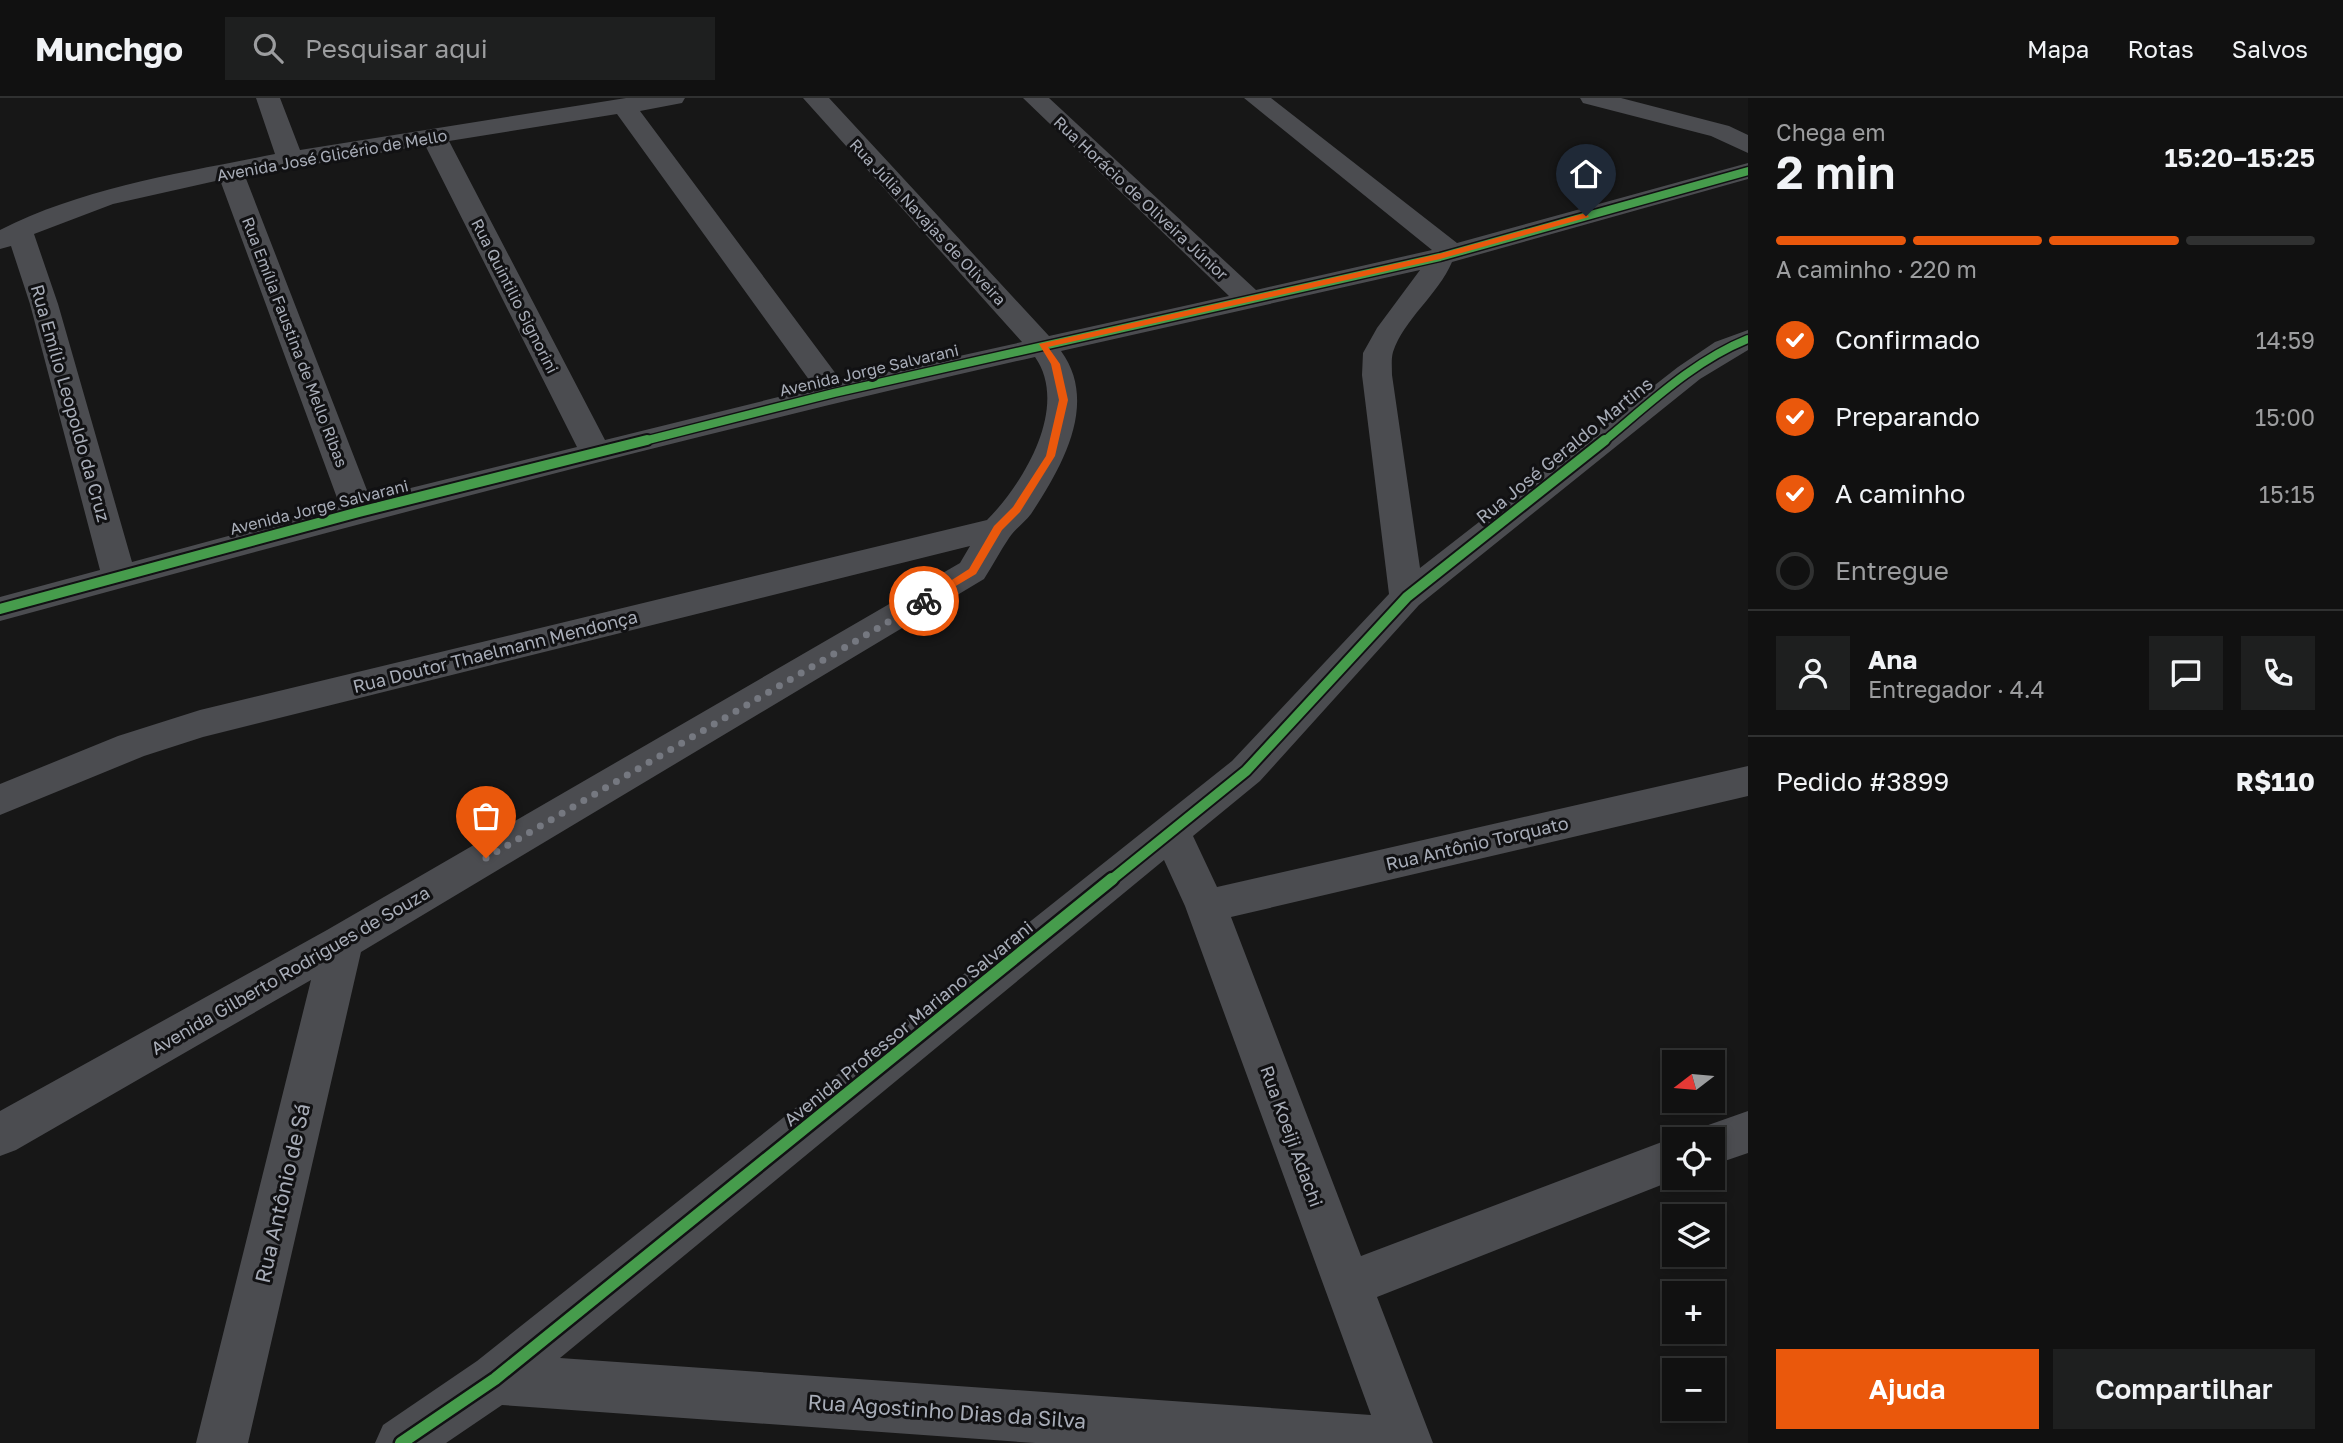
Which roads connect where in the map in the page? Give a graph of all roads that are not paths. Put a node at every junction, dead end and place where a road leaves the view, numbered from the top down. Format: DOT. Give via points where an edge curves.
graph roads {
  1 [pos="268,98"];
  2 [pos="673,98"];
  3 [pos="815,98"];
  4 [pos="1035,98"];
  5 [pos="1256,98"];
  6 [pos="1592,98"];
  7 [pos="624,107"];
  8 [pos="434,138"];
  9 [pos="1748,145"];
  10 [pos="290,159"];
  11 [pos="1748,171"];
  12 [pos="230,172"];
  13 [pos="10,235"];
  14 [pos="1446,255"];
  15 [pos="1248,298"];
  16 [pos="1748,339"];
  17 [pos="1042,346"];
  18 [pos="834,393"];
  19 [pos="596,454"];
  20 [pos="359,512"];
  21 [pos="998,528"];
  22 [pos="120,576"];
  23 [pos="1407,597"];
  24 [pos="0,609"];
  25 [pos="1748,781"];
  26 [pos="0,800"];
  27 [pos="1171,832"];
  28 [pos="1206,906"];
  29 [pos="342,942"];
  30 [pos="1748,1132"];
  31 [pos="0,1135"];
  32 [pos="1725,1140"];
  33 [pos="1662,1163"];
  34 [pos="1347,1284"];
  35 [pos="495,1379"];
  36 [pos="222,1443"];
  37 [pos="401,1443"];
  38 [pos="1400,1443"];
  39 [pos="1407,1443"];
  1 -- 10 [label="street"];
  2 -- 7 [label="street, Avenida José Glicério de Mello"];
  3 -- 17 [label="street, Rua Júlia Navajas de Oliveira"];
  4 -- 15 [label="street, Rua Horácio de Oliveira Júnior"];
  5 -- 14 [label="street"];
  6 -- 9 [label="street" via="1720,131"];
  7 -- 8 [label="street, Avenida José Glicério de Mello"];
  7 -- 18 [label="street"];
  8 -- 10 [label="street, Avenida José Glicério de Mello"];
  8 -- 19 [label="street, Rua Quintilio Signorini"];
  10 -- 12 [label="street, Avenida José Glicério de Mello"];
  11 -- 14 [label="street, Avenida Jorge Salvarani"];
  12 -- 13 [label="street, Avenida José Glicério de Mello" via="86,203"];
  12 -- 20 [label="street, Rua Emília Faustina de Mello Ribas"];
  13 -- 22 [label="street, Rua Emílio Leopoldo da Cruz" via="44,304"];
  14 -- 15 [label="street, Avenida Jorge Salvarani"];
  14 -- 23 [label="street" via="1378,353 1377,375"];
  15 -- 17 [label="street, Avenida Jorge Salvarani"];
  16 -- 23 [label="street, Rua José Geraldo Martins" via="1689,373"];
  17 -- 18 [label="street, Avenida Jorge Salvarani"];
  17 -- 21 [label="street, Avenida Gilberto Rodrigues de Souza" via="1055,364 1063,400 1050,456 1017,509"];
  18 -- 19 [label="street, Avenida Jorge Salvarani"];
  19 -- 20 [label="street, Avenida Jorge Salvarani"];
  20 -- 22 [label="street, Avenida Jorge Salvarani"];
  21 -- 26 [label="street, Rua Doutor Thaelmann Mendonça" via="200,724 131,746"];
  21 -- 29 [label="street, Avenida Gilberto Rodrigues de Souza" via="965,576"];
  22 -- 24 [label="street, Avenida Jorge Salvarani"];
  23 -- 27 [label="street, Avenida Professor Mariano Salvarani" via="1246,772"];
  25 -- 28 [label="street, Rua Antônio Torquato"];
  27 -- 28 [label="street, Rua Koeiji Adachi"];
  27 -- 35 [label="street, Avenida Professor Mariano Salvarani"];
  28 -- 34 [label="street, Rua Koeiji Adachi"];
  29 -- 31 [label="street, Avenida Gilberto Rodrigues de Souza"];
  29 -- 36 [label="street, Rua Antônio de Sá"];
  30 -- 32 [label="street"];
  33 -- 34 [label="street"];
  34 -- 39 [label="street, Rua Koeiji Adachi"];
  35 -- 37 [label="street, Avenida Professor Mariano Salvarani"];
  35 -- 38 [label="street, Rua Agostinho Dias da Silva"];
}
